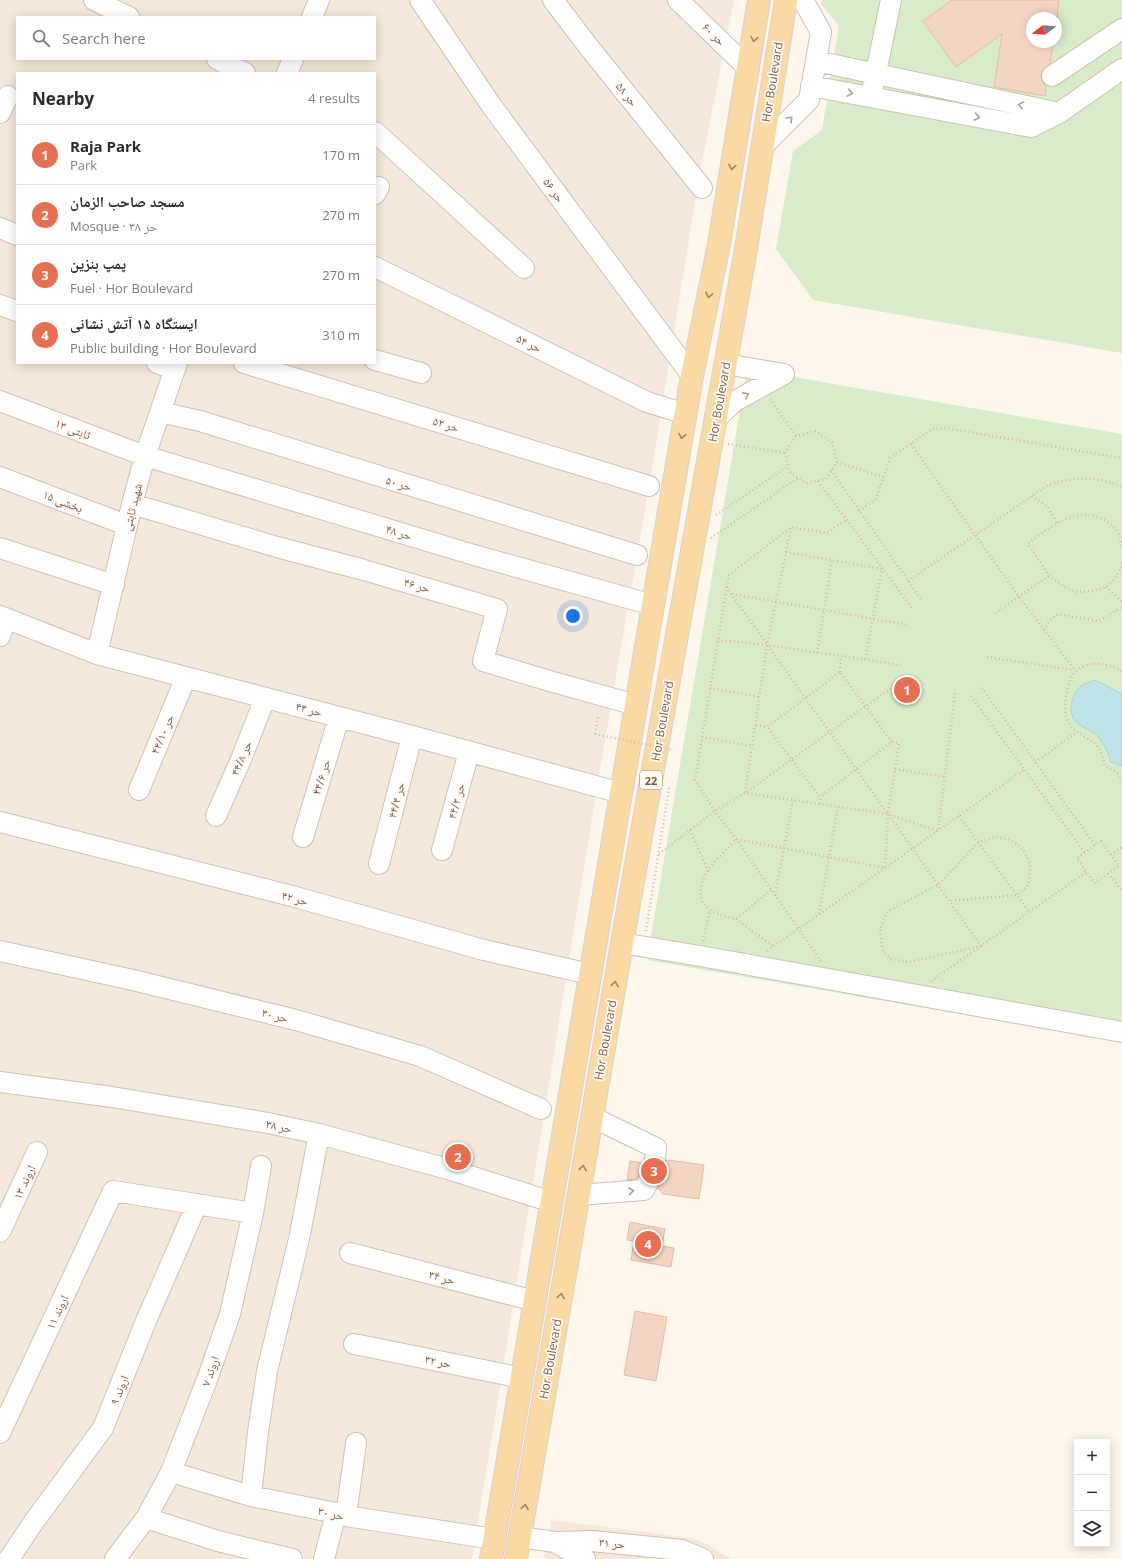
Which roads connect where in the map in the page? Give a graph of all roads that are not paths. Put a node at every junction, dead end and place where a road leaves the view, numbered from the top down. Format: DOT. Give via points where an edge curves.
graph roads {
  1 [pos="94,0"];
  2 [pos="320,0"];
  3 [pos="420,0"];
  4 [pos="553,0"];
  5 [pos="678,0"];
  6 [pos="759,0"];
  7 [pos="786,0"];
  8 [pos="803,0"];
  9 [pos="891,0"];
  10 [pos="127,16"];
  11 [pos="312,16"];
  12 [pos="1122,29"];
  13 [pos="219,60"];
  14 [pos="293,60"];
  15 [pos="816,61"];
  16 [pos="749,69"];
  17 [pos="1122,69"];
  18 [pos="243,72"];
  19 [pos="287,72"];
  20 [pos="876,74"];
  21 [pos="1052,76"];
  22 [pos="811,86"];
  23 [pos="872,97"];
  24 [pos="1059,113"];
  25 [pos="376,133"];
  26 [pos="762,147"];
  27 [pos="702,188"];
  28 [pos="0,228"];
  29 [pos="16,235"];
  30 [pos="719,244"];
  31 [pos="746,249"];
  32 [pos="376,267"];
  33 [pos="524,268"];
  34 [pos="0,304"];
  35 [pos="16,311"];
  36 [pos="376,360"];
  37 [pos="247,364"];
  38 [pos="725,364"];
  39 [pos="170,365"];
  40 [pos="420,373"];
  41 [pos="692,376"];
  42 [pos="0,401"];
  43 [pos="160,412"];
  44 [pos="686,414"];
  45 [pos="716,419"];
  46 [pos="145,456"];
  47 [pos="0,476"];
  48 [pos="649,486"];
  49 [pos="132,504"];
  50 [pos="126,525"];
  51 [pos="0,548"];
  52 [pos="637,555"];
  53 [pos="114,586"];
  54 [pos="653,605"];
  55 [pos="2,623"];
  56 [pos="97,654"];
  57 [pos="186,678"];
  58 [pos="265,698"];
  59 [pos="636,705"];
  60 [pos="339,717"];
  61 [pos="412,736"];
  62 [pos="469,752"];
  63 [pos="139,790"];
  64 [pos="621,793"];
  65 [pos="216,816"];
  66 [pos="0,822"];
  67 [pos="303,837"];
  68 [pos="442,850"];
  69 [pos="379,864"];
  70 [pos="622,943"];
  71 [pos="0,951"];
  72 [pos="590,974"];
  73 [pos="1122,1032"];
  74 [pos="0,1082"];
  75 [pos="540,1109"];
  76 [pos="592,1117"];
  77 [pos="319,1134"];
  78 [pos="37,1152"];
  79 [pos="261,1166"];
  80 [pos="579,1195"];
  81 [pos="552,1202"];
  82 [pos="197,1204"];
  83 [pos="253,1213"];
  84 [pos="0,1232"];
  85 [pos="350,1253"];
  86 [pos="535,1301"];
  87 [pos="354,1344"];
  88 [pos="522,1378"];
  89 [pos="0,1433"];
  90 [pos="356,1443"];
  91 [pos="171,1472"];
  92 [pos="251,1496"];
  93 [pos="341,1514"];
  94 [pos="146,1518"];
  95 [pos="520,1537"];
  96 [pos="556,1542"];
  97 [pos="492,1549"];
  98 [pos="122,1556"];
  99 [pos="9,1559"];
  100 [pos="292,1559"];
  101 [pos="324,1559"];
  102 [pos="516,1559"];
  103 [pos="585,1559"];
  104 [pos="703,1559"];
  1 -- 10 [label="street"];
  2 -- 11 [label="street"];
  3 -- 41 [label="street, حر ۵۶" via="491,105"];
  4 -- 27 [label="street, حر ۵۸"];
  5 -- 16 [label="street, حر ۶۰"];
  6 -- 16 [label="main road, Hor Boulevard / 22, one-way"];
  7 -- 26 [label="main road, Hor Boulevard / 22"];
  8 -- 15 [label="street" via="821,32"];
  9 -- 20 [label="street"];
  12 -- 21 [label="street"];
  13 -- 18 [label="street"];
  14 -- 19 [label="street"];
  15 -- 20 [label="street"];
  15 -- 22 [label="street"];
  16 -- 30 [label="main road, Hor Boulevard / 22, one-way"];
  17 -- 24 [label="street"];
  20 -- 23 [label="street"];
  24 -- 20 [label="street, one-way"];
  22 -- 23 [label="street, one-way"];
  26 -- 22 [label="street, one-way" via="809,100"];
  23 -- 24 [label="street, one-way" via="1031,127"];
  25 -- 33 [label="street"];
  26 -- 31 [label="main road, Hor Boulevard / 22"];
  28 -- 29 [label="street"];
  30 -- 31 [label="main road"];
  30 -- 41 [label="main road, Hor Boulevard / 22, one-way"];
  31 -- 38 [label="main road, Hor Boulevard / 22"];
  32 -- 44 [label="street, حر ۵۴" via="647,402"];
  34 -- 35 [label="street"];
  36 -- 40 [label="street"];
  37 -- 48 [label="street, حر ۵۲"];
  38 -- 45 [label="main road, Hor Boulevard / 22"];
  45 -- 38 [label="street, one-way" via="735,401 784,374"];
  39 -- 43 [label="street, شهید ثابتی"];
  41 -- 44 [label="main road, Hor Boulevard / 22"];
  42 -- 46 [label="street, ثابتی ۱۳"];
  43 -- 46 [label="street, شهید ثابتی"];
  43 -- 52 [label="street, حر ۵۰" via="200,421"];
  44 -- 54 [label="main road, Hor Boulevard / 22, one-way"];
  45 -- 70 [label="main road, Hor Boulevard / 22"];
  46 -- 49 [label="street, شهید ثابتی"];
  46 -- 54 [label="street, حر ۴۸" via="474,555"];
  47 -- 50 [label="street, بخشی ۱۵"];
  49 -- 50 [label="street, شهید ثابتی"];
  49 -- 59 [label="street, حر ۴۶" via="497,609 483,661"];
  50 -- 53 [label="street, شهید ثابتی"];
  51 -- 53 [label="street"];
  53 -- 56 [label="street, شهید ثابتی"];
  54 -- 59 [label="main road, Hor Boulevard / 22"];
  55 -- 56 [label="street, حر ۴۴"];
  56 -- 57 [label="street, حر ۴۴"];
  57 -- 58 [label="street, حر ۴۴"];
  57 -- 63 [label="street, حر ۴۴/۱۰"];
  58 -- 60 [label="street, حر ۴۴"];
  58 -- 65 [label="street, حر ۴۴/۸"];
  59 -- 64 [label="main road, Hor Boulevard / 22"];
  60 -- 61 [label="street, حر ۴۴"];
  60 -- 67 [label="street, حر ۴۴/۶"];
  61 -- 62 [label="street, حر ۴۴"];
  61 -- 69 [label="street, حر ۴۴/۴"];
  62 -- 64 [label="street, حر ۴۴"];
  62 -- 68 [label="street, حر ۴۴/۲"];
  64 -- 72 [label="main road, Hor Boulevard / 22"];
  66 -- 72 [label="street, حر ۴۲" via="292,896 484,950"];
  70 -- 73 [label="street"];
  76 -- 70 [label="main road, Hor Boulevard / 22, one-way"];
  71 -- 75 [label="street, حر ۴۰" via="133,980 311,1024 420,1056"];
  72 -- 81 [label="main road, Hor Boulevard / 22"];
  74 -- 77 [label="street, حر ۳۸" via="112,1097"];
  80 -- 76 [label="main road, Hor Boulevard / 22, one-way"];
  80 -- 76 [label="street, one-way" via="644,1190 654,1171 656,1148"];
  77 -- 81 [label="street, حر ۳۸" via="448,1169"];
  77 -- 92 [label="street" via="299,1239 267,1371"];
  78 -- 84 [label="street, اروند ۱۳"];
  79 -- 83 [label="street, اروند ۷"];
  95 -- 80 [label="main road, Hor Boulevard / 22, one-way"];
  81 -- 86 [label="main road, Hor Boulevard / 22"];
  82 -- 83 [label="street"];
  82 -- 89 [label="street, اروند ۱۱" via="112,1191"];
  82 -- 99 [label="street, اروند ۹" via="103,1428"];
  83 -- 91 [label="street, اروند ۷" via="230,1314"];
  85 -- 86 [label="street, حر ۳۴"];
  86 -- 88 [label="main road, Hor Boulevard / 22"];
  87 -- 88 [label="street, حر ۳۲"];
  88 -- 97 [label="main road, Hor Boulevard / 22"];
  90 -- 93 [label="street"];
  91 -- 92 [label="street, حر ۳۰"];
  91 -- 94 [label="street, اروند ۷"];
  92 -- 93 [label="street, حر ۳۰"];
  93 -- 97 [label="street, حر ۳۰"];
  93 -- 101 [label="street"];
  94 -- 98 [label="street, اروند ۷"];
  94 -- 100 [label="street" via="218,1541"];
  95 -- 96 [label="street, حر ۳۱"];
  95 -- 102 [label="main road, Hor Boulevard / 22"];
  96 -- 103 [label="street"];
  96 -- 104 [label="street, حر ۳۱" via="592,1541 682,1550"];
}
